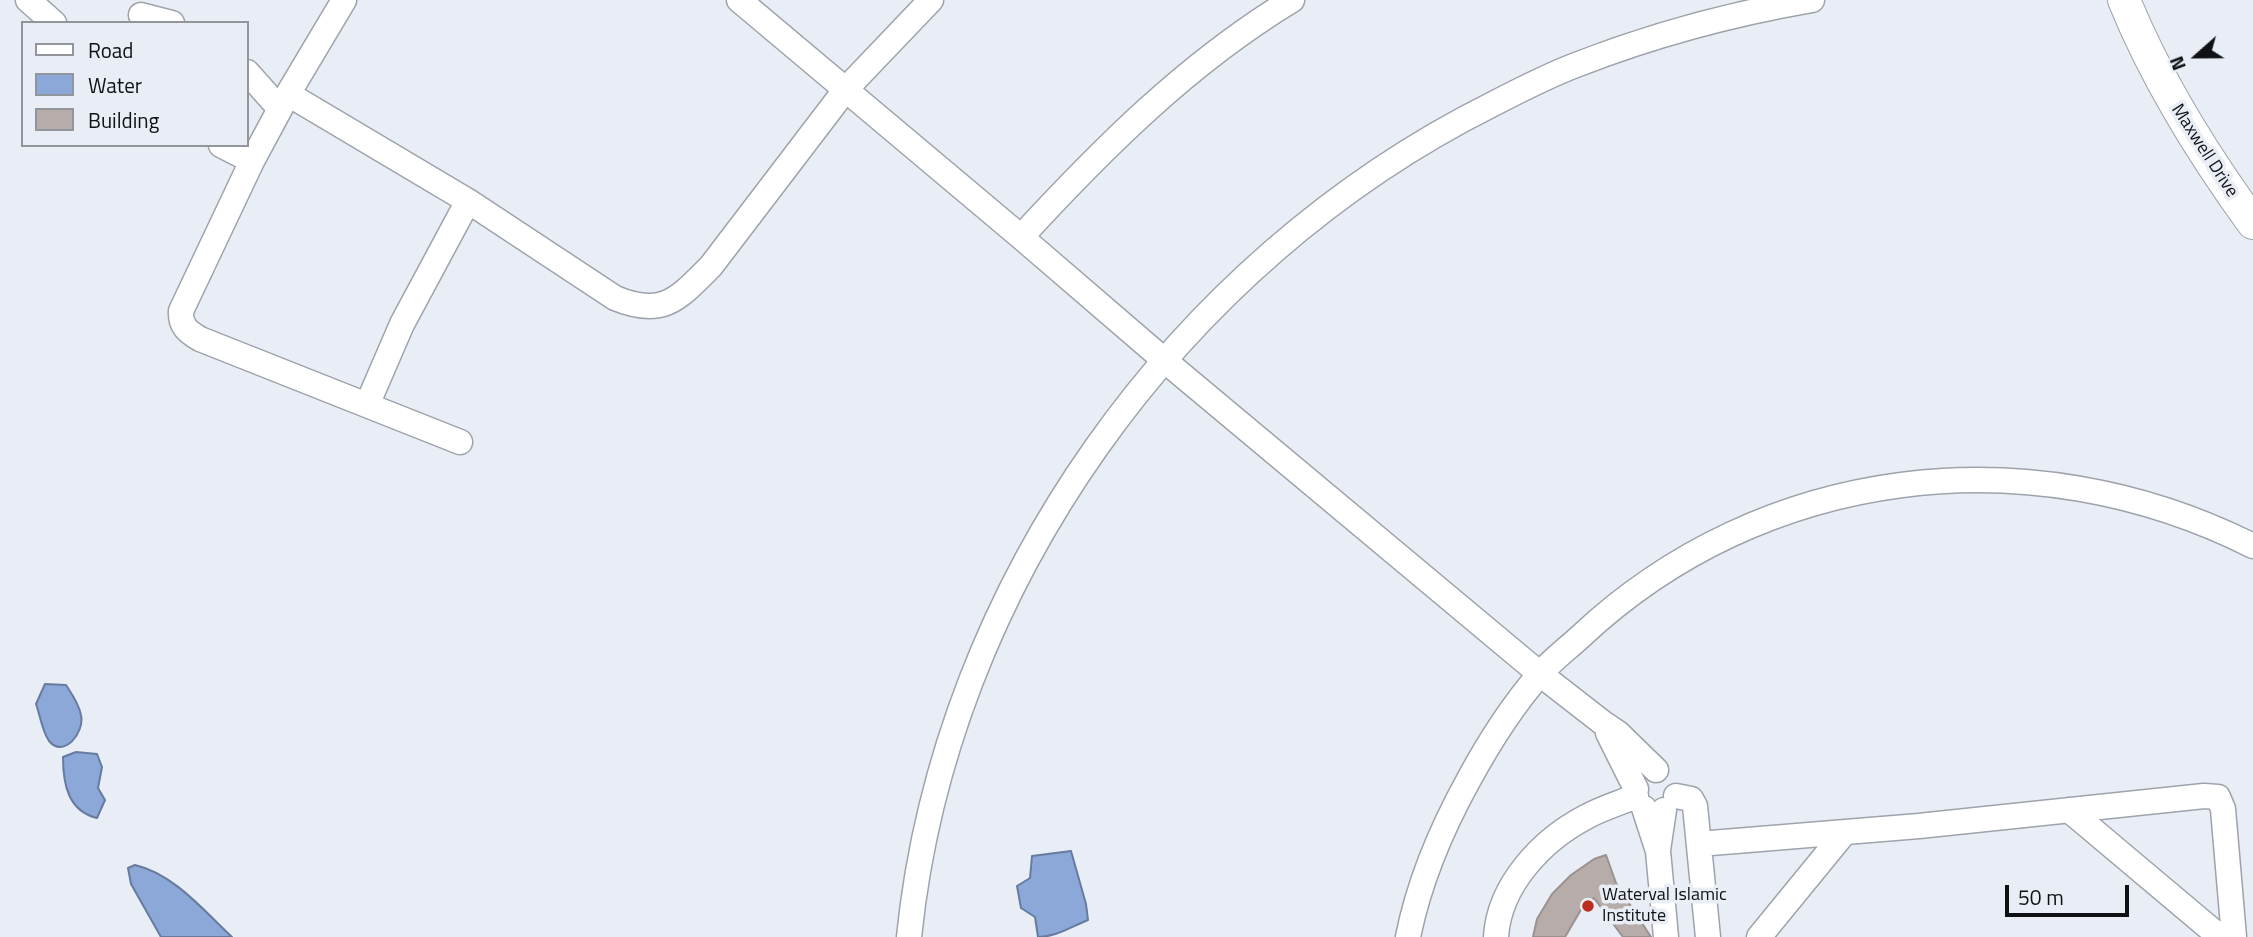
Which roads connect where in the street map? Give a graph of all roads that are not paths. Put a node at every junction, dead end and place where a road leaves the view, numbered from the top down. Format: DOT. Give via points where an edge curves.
graph roads {
  1 [pos="28,0"];
  2 [pos="344,0"];
  3 [pos="739,0"];
  4 [pos="931,0"];
  5 [pos="1292,0"];
  6 [pos="1812,0"];
  7 [pos="2124,0"];
  8 [pos="144,13"];
  9 [pos="52,21"];
  10 [pos="166,21"];
  11 [pos="248,73"];
  12 [pos="846,89"];
  13 [pos="284,102"];
  14 [pos="225,147"];
  15 [pos="252,162"];
  16 [pos="468,201"];
  17 [pos="2253,223"];
  18 [pos="1021,237"];
  19 [pos="1164,360"];
  20 [pos="367,405"];
  21 [pos="460,442"];
  22 [pos="2253,546"];
  23 [pos="1541,674"];
  24 [pos="1603,723"];
  25 [pos="1651,800"];
  26 [pos="2069,810"];
  27 [pos="1845,832"];
  28 [pos="1699,844"];
  29 [pos="909,937"];
  30 [pos="1408,937"];
  31 [pos="1496,937"];
  32 [pos="1665,937"];
  33 [pos="1707,937"];
  34 [pos="1759,937"];
  35 [pos="2220,937"];
  36 [pos="2234,937"];
  1 -- 9 [label="street"];
  2 -- 13 [label="street"];
  3 -- 12 [label="street"];
  4 -- 12 [label="street"];
  5 -- 18 [label="street" via="1171,87 1086,166"];
  6 -- 19 [label="street" via="1687,27 1633,44 1573,66 1467,117 1374,173 1313,217 1226,295"];
  7 -- 17 [label="main road, Maxwell Drive" via="2142,44 2196,142"];
  8 -- 10 [label="street"];
  11 -- 13 [label="street"];
  12 -- 16 [label="street" via="711,266 687,291 666,303 647,308 615,298"];
  12 -- 18 [label="street"];
  13 -- 15 [label="street"];
  13 -- 16 [label="street"];
  14 -- 15 [label="street"];
  15 -- 20 [label="street" via="181,311 183,326 200,339"];
  16 -- 20 [label="street" via="402,324"];
  18 -- 19 [label="street"];
  19 -- 23 [label="street"];
  19 -- 29 [label="street" via="1073,480 1000,614 949,744 923,848"];
  20 -- 21 [label="street"];
  22 -- 23 [label="street" via="2158,507 2070,486 1983,479 1840,495 1733,533 1665,569 1623,598"];
  23 -- 24 [label="street"];
  23 -- 30 [label="street" via="1498,731 1459,798 1438,841"];
  24 -- 25 [label="street"];
  24 -- 25 [label="street" via="1674,780"];
  25 -- 28 [label="street" via="1691,799"];
  25 -- 31 [label="street" via="1588,816 1548,842 1513,884"];
  25 -- 32 [label="street"];
  26 -- 27 [label="street"];
  26 -- 35 [label="street"];
  26 -- 36 [label="street" via="2218,797 2223,809"];
  27 -- 28 [label="street"];
  27 -- 34 [label="street"];
  28 -- 33 [label="street"];
}
